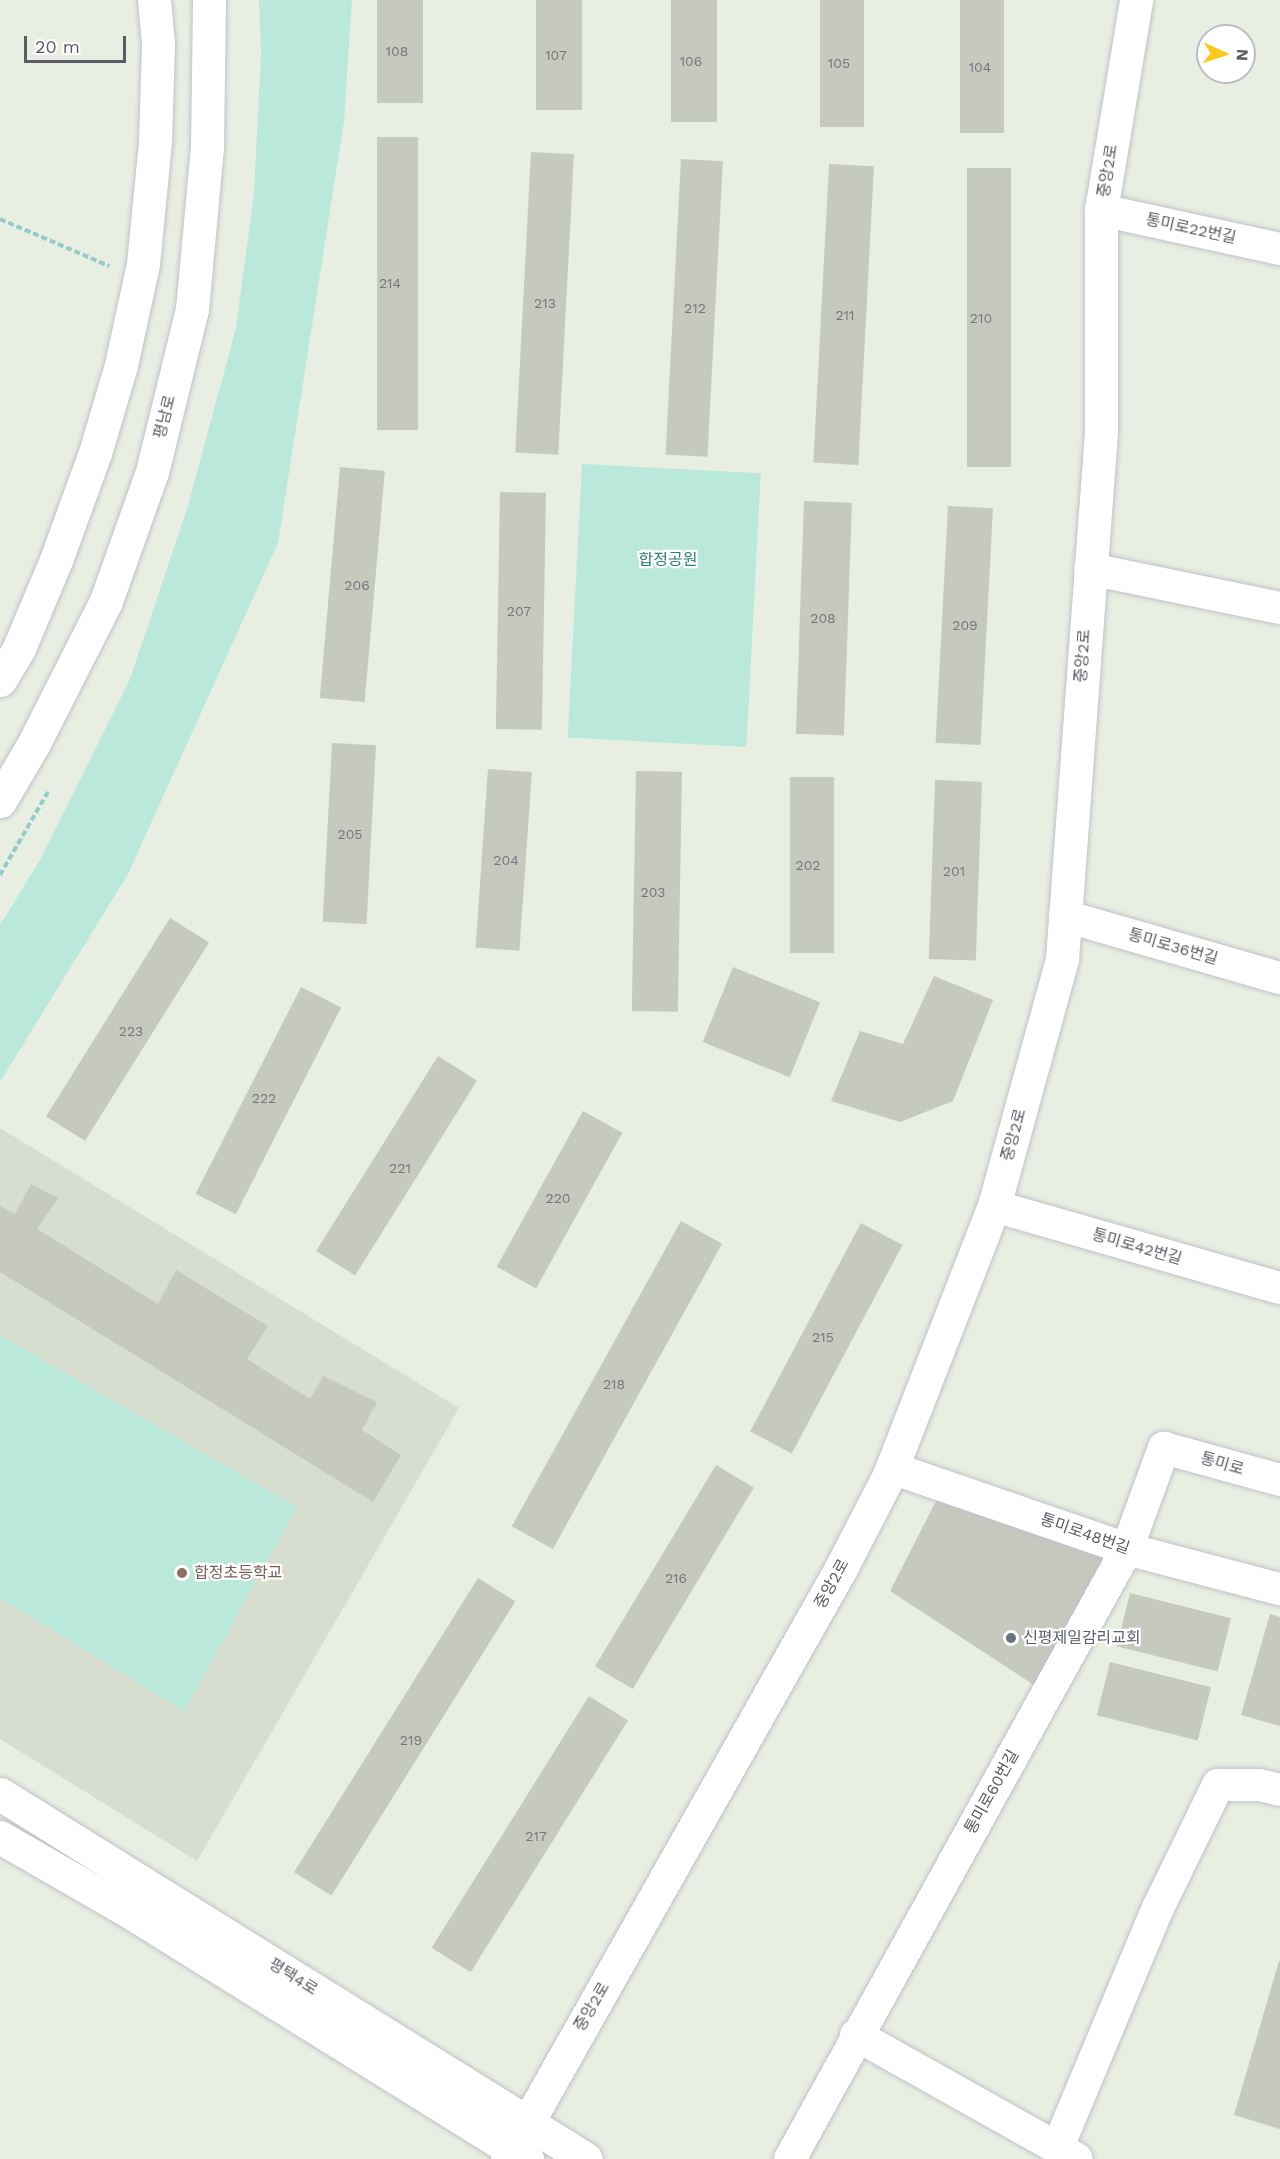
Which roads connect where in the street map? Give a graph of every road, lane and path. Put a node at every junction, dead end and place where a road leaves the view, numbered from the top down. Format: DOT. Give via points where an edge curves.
graph roads {
  1 [pos="154,0"];
  2 [pos="209,0"];
  3 [pos="1136,0"];
  4 [pos="1101,210"];
  5 [pos="0,219"];
  6 [pos="1280,249"];
  7 [pos="140,280"];
  8 [pos="1090,568"];
  9 [pos="1280,608"];
  10 [pos="0,680"];
  11 [pos="53,784"];
  12 [pos="0,801"];
  13 [pos="0,875"];
  14 [pos="1065,916"];
  15 [pos="1280,978"];
  16 [pos="994,1206"];
  17 [pos="1280,1287"];
  18 [pos="1164,1448"];
  19 [pos="892,1468"];
  20 [pos="1280,1480"];
  21 [pos="1128,1549"];
  22 [pos="1280,1589"];
  23 [pos="1280,1790"];
  24 [pos="0,1794"];
  25 [pos="0,1837"];
  26 [pos="856,2035"];
  27 [pos="519,2148"];
  28 [pos="1067,2154"];
  29 [pos="586,2159"];
  30 [pos="790,2159"];
  1 -- 7 [label="street" via="158,43 155,141"];
  2 -- 12 [label="street, 평남로" via="207,146 192,309 152,472 106,601"];
  3 -- 4 [label="street, 중앙2로"];
  4 -- 6 [label="street, 통미로22번길"];
  4 -- 8 [label="street, 중앙2로" via="1101,432"];
  5 -- 7 [label="path"];
  7 -- 10 [label="street" via="121,365 95,453 56,560 19,648"];
  8 -- 9 [label="street"];
  8 -- 14 [label="street, 중앙2로"];
  11 -- 13 [label="path"];
  14 -- 15 [label="street, 통미로36번길"];
  14 -- 16 [label="street, 중앙2로" via="1062,959"];
  16 -- 17 [label="street, 통미로42번길"];
  16 -- 19 [label="street, 중앙2로"];
  18 -- 20 [label="street, 통미로"];
  18 -- 21 [label="street, 통미로60번길"];
  19 -- 21 [label="street, 통미로48번길"];
  19 -- 27 [label="street, 중앙2로" via="840,1570"];
  21 -- 22 [label="street, 통미로48번길"];
  21 -- 26 [label="street, 통미로60번길"];
  23 -- 28 [label="street" via="1258,1785 1218,1785 1158,1908"];
  24 -- 27 [label="street, 평택4로"];
  25 -- 27 [label="street, 평택4로"];
  26 -- 28 [label="street"];
  26 -- 30 [label="street, 통미로60번길"];
  27 -- 29 [label="street, 평택4로"];
}
